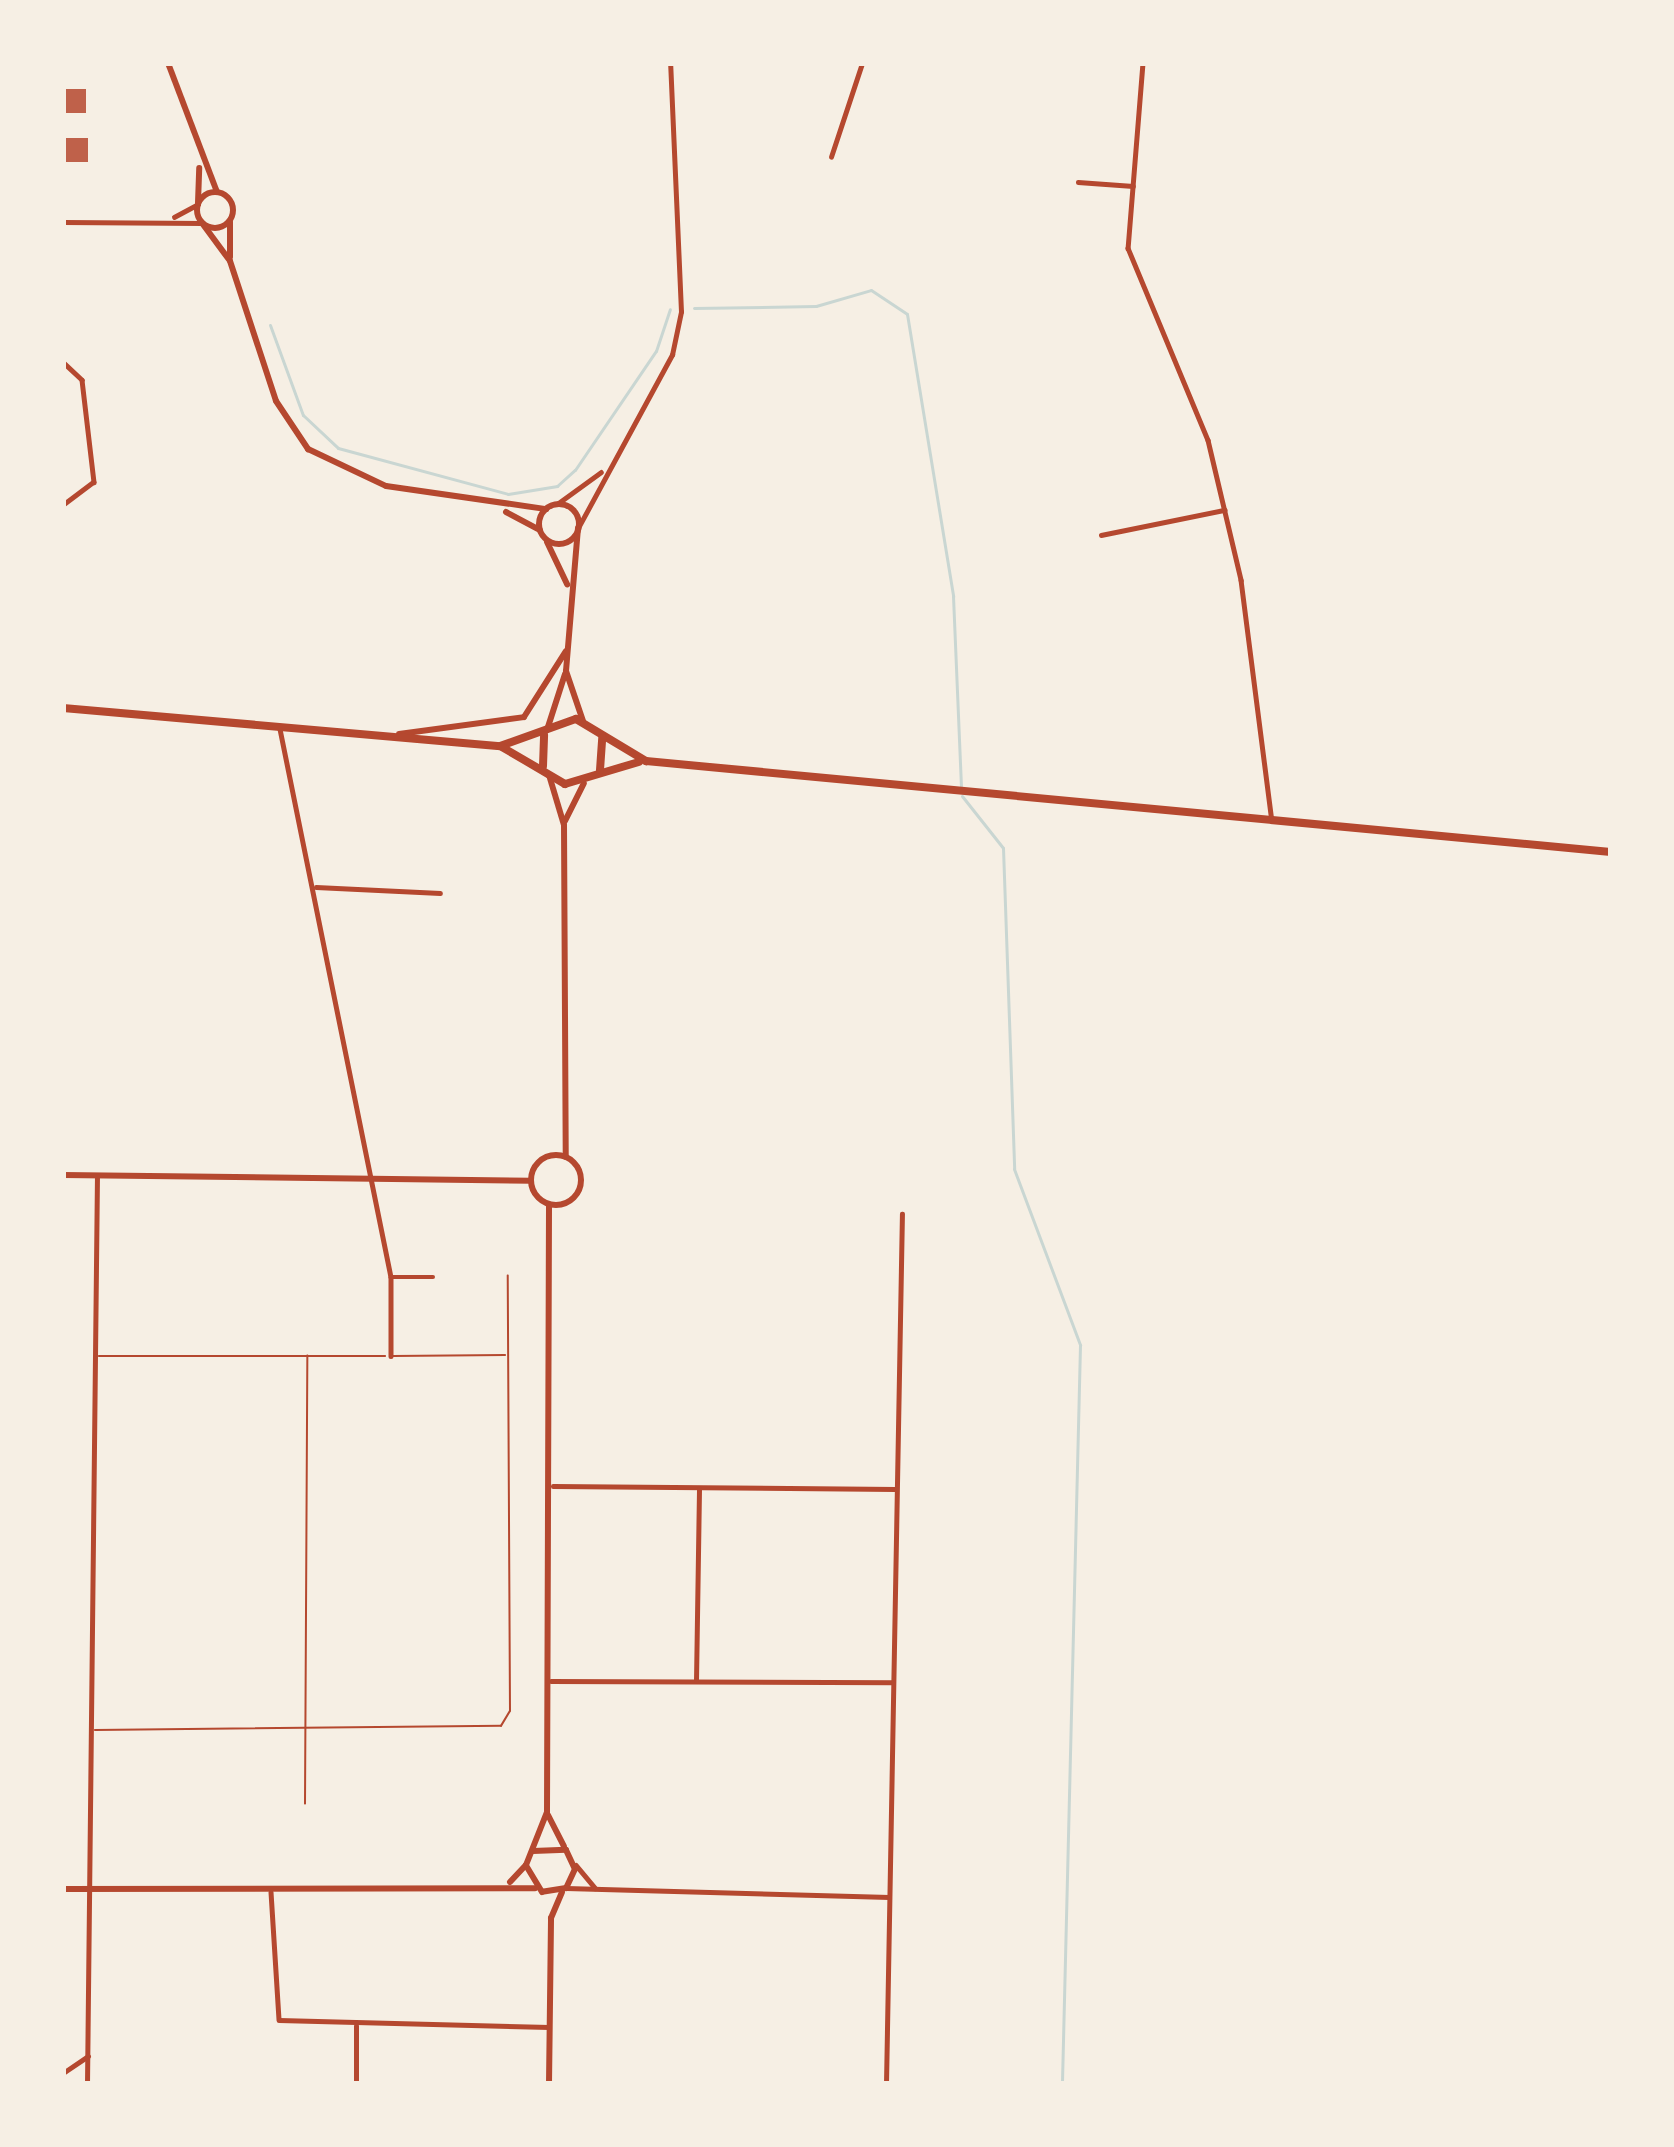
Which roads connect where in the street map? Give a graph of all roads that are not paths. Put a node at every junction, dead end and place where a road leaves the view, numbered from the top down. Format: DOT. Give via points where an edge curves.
graph roads {
  1 [pos="168,63"];
  2 [pos="670,63"];
  3 [pos="862,63"];
  4 [pos="1143,63"];
  5 [pos="831,157"];
  6 [pos="198,159"];
  7 [pos="1078,182"];
  8 [pos="1133,186"];
  9 [pos="217,192"];
  10 [pos="198,204"];
  11 [pos="169,219"];
  12 [pos="63,222"];
  13 [pos="230,222"];
  14 [pos="202,223"];
  15 [pos="230,261"];
  16 [pos="63,362"];
  17 [pos="606,468"];
  18 [pos="557,504"];
  19 [pos="63,505"];
  20 [pos="546,508"];
  21 [pos="502,510"];
  22 [pos="1224,510"];
  23 [pos="578,529"];
  24 [pos="540,530"];
  25 [pos="1101,535"];
  26 [pos="545,538"];
  27 [pos="567,584"];
  28 [pos="566,651"];
  29 [pos="566,671"];
  30 [pos="63,708"];
  31 [pos="584,721"];
  32 [pos="280,729"];
  33 [pos="546,731"];
  34 [pos="600,733"];
  35 [pos="371,736"];
  36 [pos="500,746"];
  37 [pos="646,761"];
  38 [pos="546,771"];
  39 [pos="599,771"];
  40 [pos="584,783"];
  41 [pos="1272,820"];
  42 [pos="564,825"];
  43 [pos="1611,852"];
  44 [pos="316,886"];
  45 [pos="440,893"];
  46 [pos="558,1132"];
  47 [pos="550,1156"];
  48 [pos="566,1157"];
  49 [pos="63,1175"];
  50 [pos="97,1176"];
  51 [pos="371,1180"];
  52 [pos="531,1180"];
  53 [pos="565,1204"];
  54 [pos="549,1205"];
  55 [pos="902,1214"];
  56 [pos="556,1231"];
  57 [pos="508,1276"];
  58 [pos="391,1277"];
  59 [pos="433,1277"];
  60 [pos="509,1355"];
  61 [pos="96,1356"];
  62 [pos="307,1356"];
  63 [pos="391,1356"];
  64 [pos="553,1486"];
  65 [pos="699,1489"];
  66 [pos="895,1489"];
  67 [pos="551,1681"];
  68 [pos="696,1681"];
  69 [pos="896,1682"];
  70 [pos="95,1730"];
  71 [pos="304,1730"];
  72 [pos="305,1804"];
  73 [pos="548,1812"];
  74 [pos="566,1850"];
  75 [pos="533,1851"];
  76 [pos="574,1862"];
  77 [pos="526,1865"];
  78 [pos="507,1884"];
  79 [pos="63,1889"];
  80 [pos="94,1889"];
  81 [pos="565,1889"];
  82 [pos="538,1890"];
  83 [pos="600,1891"];
  84 [pos="271,1892"];
  85 [pos="889,1897"];
  86 [pos="551,1918"];
  87 [pos="356,2026"];
  88 [pos="549,2027"];
  89 [pos="88,2056"];
  90 [pos="63,2073"];
  91 [pos="87,2084"];
  92 [pos="356,2084"];
  93 [pos="549,2084"];
  94 [pos="886,2084"];
  1 -- 6 [label="main road"];
  2 -- 17 [label="street" via="681,312 672,355"];
  3 -- 5 [label="street"];
  4 -- 8 [label="street"];
  6 -- 9 [label="main road"];
  6 -- 10 [label="main road"];
  7 -- 8 [label="street"];
  8 -- 22 [label="street" via="1128,248"];
  9 -- 10 [label="main road"];
  9 -- 13 [label="main road" via="233,204"];
  10 -- 11 [label="street"];
  10 -- 14 [label="main road"];
  11 -- 12 [label="street"];
  11 -- 14 [label="street"];
  13 -- 14 [label="main road"];
  13 -- 15 [label="main road"];
  14 -- 15 [label="main road"];
  15 -- 21 [label="main road" via="276,401 308,449 356,477"];
  16 -- 19 [label="street" via="82,380 94,482"];
  17 -- 18 [label="street"];
  17 -- 23 [label="street"];
  18 -- 20 [label="main road"];
  18 -- 23 [label="main road"];
  20 -- 21 [label="main road"];
  20 -- 24 [label="main road"];
  21 -- 24 [label="main road"];
  22 -- 25 [label="street"];
  22 -- 41 [label="street"];
  23 -- 26 [label="main road" via="562,544"];
  23 -- 27 [label="main road"];
  24 -- 26 [label="main road"];
  26 -- 27 [label="main road"];
  27 -- 28 [label="main road"];
  28 -- 29 [label="main road"];
  28 -- 35 [label="main road" via="524,717"];
  29 -- 31 [label="main road"];
  29 -- 33 [label="main road"];
  30 -- 32 [label="main road"];
  31 -- 33 [label="main road"];
  31 -- 34 [label="main road"];
  32 -- 35 [label="main road"];
  32 -- 44 [label="street"];
  33 -- 36 [label="main road"];
  33 -- 38 [label="main road"];
  34 -- 37 [label="main road"];
  34 -- 39 [label="main road"];
  35 -- 36 [label="main road"];
  36 -- 38 [label="main road"];
  37 -- 39 [label="main road"];
  37 -- 41 [label="main road"];
  38 -- 40 [label="main road"];
  38 -- 42 [label="main road"];
  39 -- 40 [label="main road"];
  40 -- 42 [label="main road"];
  41 -- 43 [label="main road"];
  42 -- 46 [label="main road"];
  44 -- 45 [label="street"];
  44 -- 51 [label="street"];
  46 -- 47 [label="main road"];
  46 -- 48 [label="main road"];
  47 -- 48 [label="main road"];
  47 -- 52 [label="main road"];
  48 -- 53 [label="main road" via="581,1185"];
  49 -- 50 [label="main road"];
  50 -- 51 [label="main road"];
  50 -- 61 [label="street"];
  51 -- 52 [label="main road"];
  51 -- 58 [label="street"];
  52 -- 54 [label="main road"];
  53 -- 54 [label="main road"];
  53 -- 56 [label="main road"];
  54 -- 56 [label="main road"];
  55 -- 66 [label="street"];
  56 -- 64 [label="main road"];
  57 -- 60 [label="lane"];
  58 -- 59 [label="street"];
  58 -- 63 [label="street"];
  60 -- 63 [label="lane"];
  60 -- 71 [label="lane" via="510,1711 484,1730"];
  61 -- 62 [label="lane"];
  61 -- 70 [label="street"];
  62 -- 63 [label="lane"];
  62 -- 71 [label="lane"];
  64 -- 65 [label="street"];
  64 -- 67 [label="main road"];
  65 -- 66 [label="street"];
  65 -- 68 [label="street"];
  66 -- 69 [label="street"];
  67 -- 68 [label="street"];
  67 -- 73 [label="main road"];
  68 -- 69 [label="street"];
  69 -- 85 [label="street"];
  70 -- 71 [label="lane"];
  70 -- 80 [label="street"];
  71 -- 72 [label="lane"];
  73 -- 74 [label="main road"];
  73 -- 75 [label="main road"];
  74 -- 75 [label="main road"];
  74 -- 76 [label="main road"];
  75 -- 77 [label="main road"];
  76 -- 81 [label="main road"];
  76 -- 83 [label="street"];
  77 -- 78 [label="main road"];
  77 -- 82 [label="main road"];
  78 -- 82 [label="main road"];
  78 -- 84 [label="main road"];
  79 -- 80 [label="main road"];
  80 -- 84 [label="main road"];
  80 -- 89 [label="street"];
  81 -- 82 [label="main road"];
  81 -- 83 [label="street"];
  81 -- 86 [label="main road"];
  82 -- 86 [label="main road"];
  83 -- 85 [label="street"];
  84 -- 87 [label="street" via="279,2020"];
  85 -- 94 [label="street"];
  86 -- 88 [label="main road"];
  87 -- 88 [label="street"];
  87 -- 92 [label="street"];
  88 -- 93 [label="main road"];
  89 -- 90 [label="street"];
  89 -- 91 [label="street"];
}
